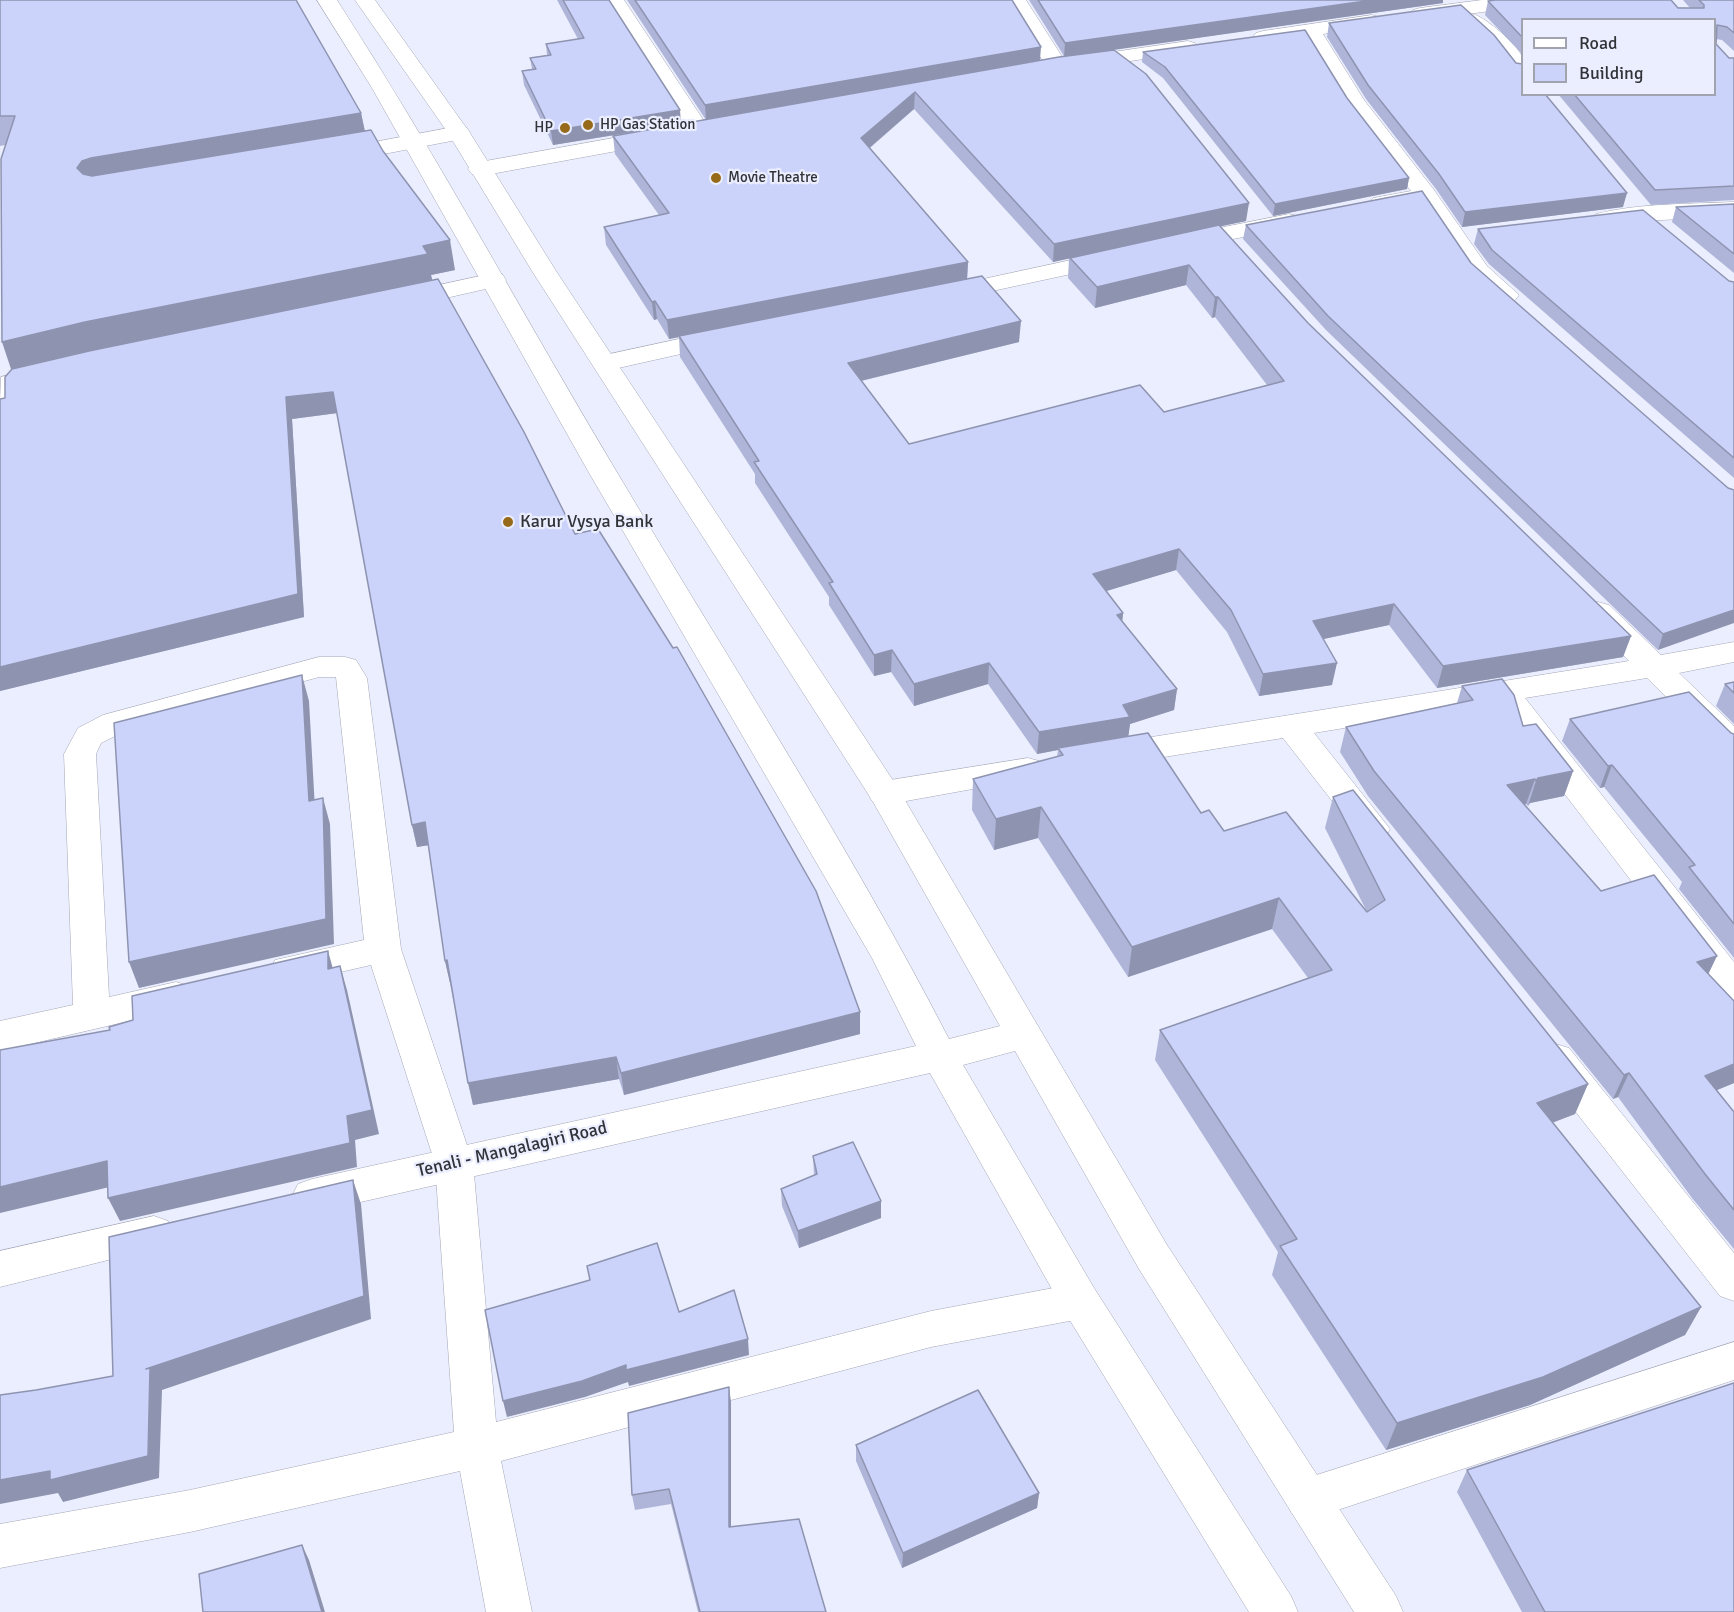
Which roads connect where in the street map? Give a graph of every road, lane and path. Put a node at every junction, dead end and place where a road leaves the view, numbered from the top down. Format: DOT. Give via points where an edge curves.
graph roads {
  1 [pos="327,0"];
  2 [pos="365,0"];
  3 [pos="614,0"];
  4 [pos="1016,0"];
  5 [pos="1530,0"];
  6 [pos="1456,4"];
  7 [pos="1310,31"];
  8 [pos="1242,40"];
  9 [pos="1208,45"];
  10 [pos="1117,57"];
  11 [pos="1057,66"];
  12 [pos="1521,69"];
  13 [pos="1034,70"];
  14 [pos="1145,78"];
  15 [pos="722,126"];
  16 [pos="699,130"];
  17 [pos="459,133"];
  18 [pos="414,143"];
  19 [pos="321,159"];
  20 [pos="480,169"];
  21 [pos="1426,195"];
  22 [pos="1637,205"];
  23 [pos="1359,208"];
  24 [pos="1734,209"];
  25 [pos="1314,217"];
  26 [pos="1577,222"];
  27 [pos="1222,234"];
  28 [pos="1671,236"];
  29 [pos="1246,260"];
  30 [pos="494,280"];
  31 [pos="921,300"];
  32 [pos="377,305"];
  33 [pos="1527,313"];
  34 [pos="747,333"];
  35 [pos="605,363"];
  36 [pos="74,368"];
  37 [pos="0,393"];
  38 [pos="1578,592"];
  39 [pos="1734,652"];
  40 [pos="1654,667"];
  41 [pos="1502,690"];
  42 [pos="1290,724"];
  43 [pos="1734,744"];
  44 [pos="884,794"];
  45 [pos="1394,855"];
  46 [pos="383,949"];
  47 [pos="255,978"];
  48 [pos="209,988"];
  49 [pos="1734,988"];
  50 [pos="93,1015"];
  51 [pos="1534,1032"];
  52 [pos="1024,1034"];
  53 [pos="0,1036"];
  54 [pos="939,1056"];
  55 [pos="454,1163"];
  56 [pos="279,1204"];
  57 [pos="186,1225"];
  58 [pos="0,1269"];
  59 [pos="1734,1283"];
  60 [pos="1080,1301"];
  61 [pos="1734,1361"];
  62 [pos="477,1447"];
  63 [pos="1307,1499"];
  64 [pos="0,1546"];
  65 [pos="509,1612"];
  66 [pos="1275,1612"];
  67 [pos="1380,1612"];
  1 -- 18 [label="street"];
  2 -- 17 [label="street"];
  3 -- 16 [label="street"];
  4 -- 11 [label="street"];
  5 -- 6 [label="street"];
  6 -- 7 [label="street"];
  6 -- 12 [label="street" via="1500,43"];
  7 -- 8 [label="street"];
  7 -- 21 [label="street" via="1355,103"];
  9 -- 10 [label="street"];
  10 -- 11 [label="street"];
  10 -- 14 [label="street"];
  11 -- 13 [label="street"];
  15 -- 16 [label="street"];
  16 -- 20 [label="street"];
  17 -- 18 [label="street"];
  17 -- 20 [label="street"];
  18 -- 19 [label="street"];
  18 -- 30 [label="street"];
  20 -- 35 [label="street"];
  21 -- 23 [label="street"];
  21 -- 33 [label="street" via="1465,236 1478,271"];
  22 -- 24 [label="street"];
  22 -- 26 [label="street"];
  22 -- 28 [label="street"];
  25 -- 27 [label="street" via="1260,217"];
  27 -- 29 [label="street"];
  27 -- 31 [label="street"];
  30 -- 32 [label="street"];
  30 -- 54 [label="street" via="887,953"];
  34 -- 35 [label="street"];
  35 -- 44 [label="street"];
  36 -- 37 [label="street" via="10,383"];
  38 -- 40 [label="street"];
  39 -- 40 [label="street"];
  40 -- 41 [label="street"];
  40 -- 43 [label="street"];
  41 -- 42 [label="street"];
  41 -- 49 [label="street"];
  42 -- 44 [label="street"];
  42 -- 45 [label="street"];
  44 -- 52 [label="street"];
  46 -- 47 [label="street"];
  46 -- 50 [label="street" via="352,678 345,667 319,667 114,723 89,736 80,754"];
  46 -- 55 [label="street"];
  48 -- 50 [label="street"];
  50 -- 53 [label="street"];
  51 -- 59 [label="street"];
  52 -- 54 [label="street, Tenali - Mangalagiri Road"];
  52 -- 63 [label="street" via="1153,1257"];
  54 -- 55 [label="street, Tenali - Mangalagiri Road"];
  54 -- 60 [label="street"];
  55 -- 56 [label="street, Tenali - Mangalagiri Road"];
  55 -- 62 [label="street"];
  57 -- 58 [label="street"];
  60 -- 62 [label="street" via="931,1329"];
  60 -- 66 [label="street"];
  61 -- 63 [label="street"];
  62 -- 64 [label="street" via="190,1511"];
  62 -- 65 [label="street"];
  63 -- 67 [label="street"];
}
